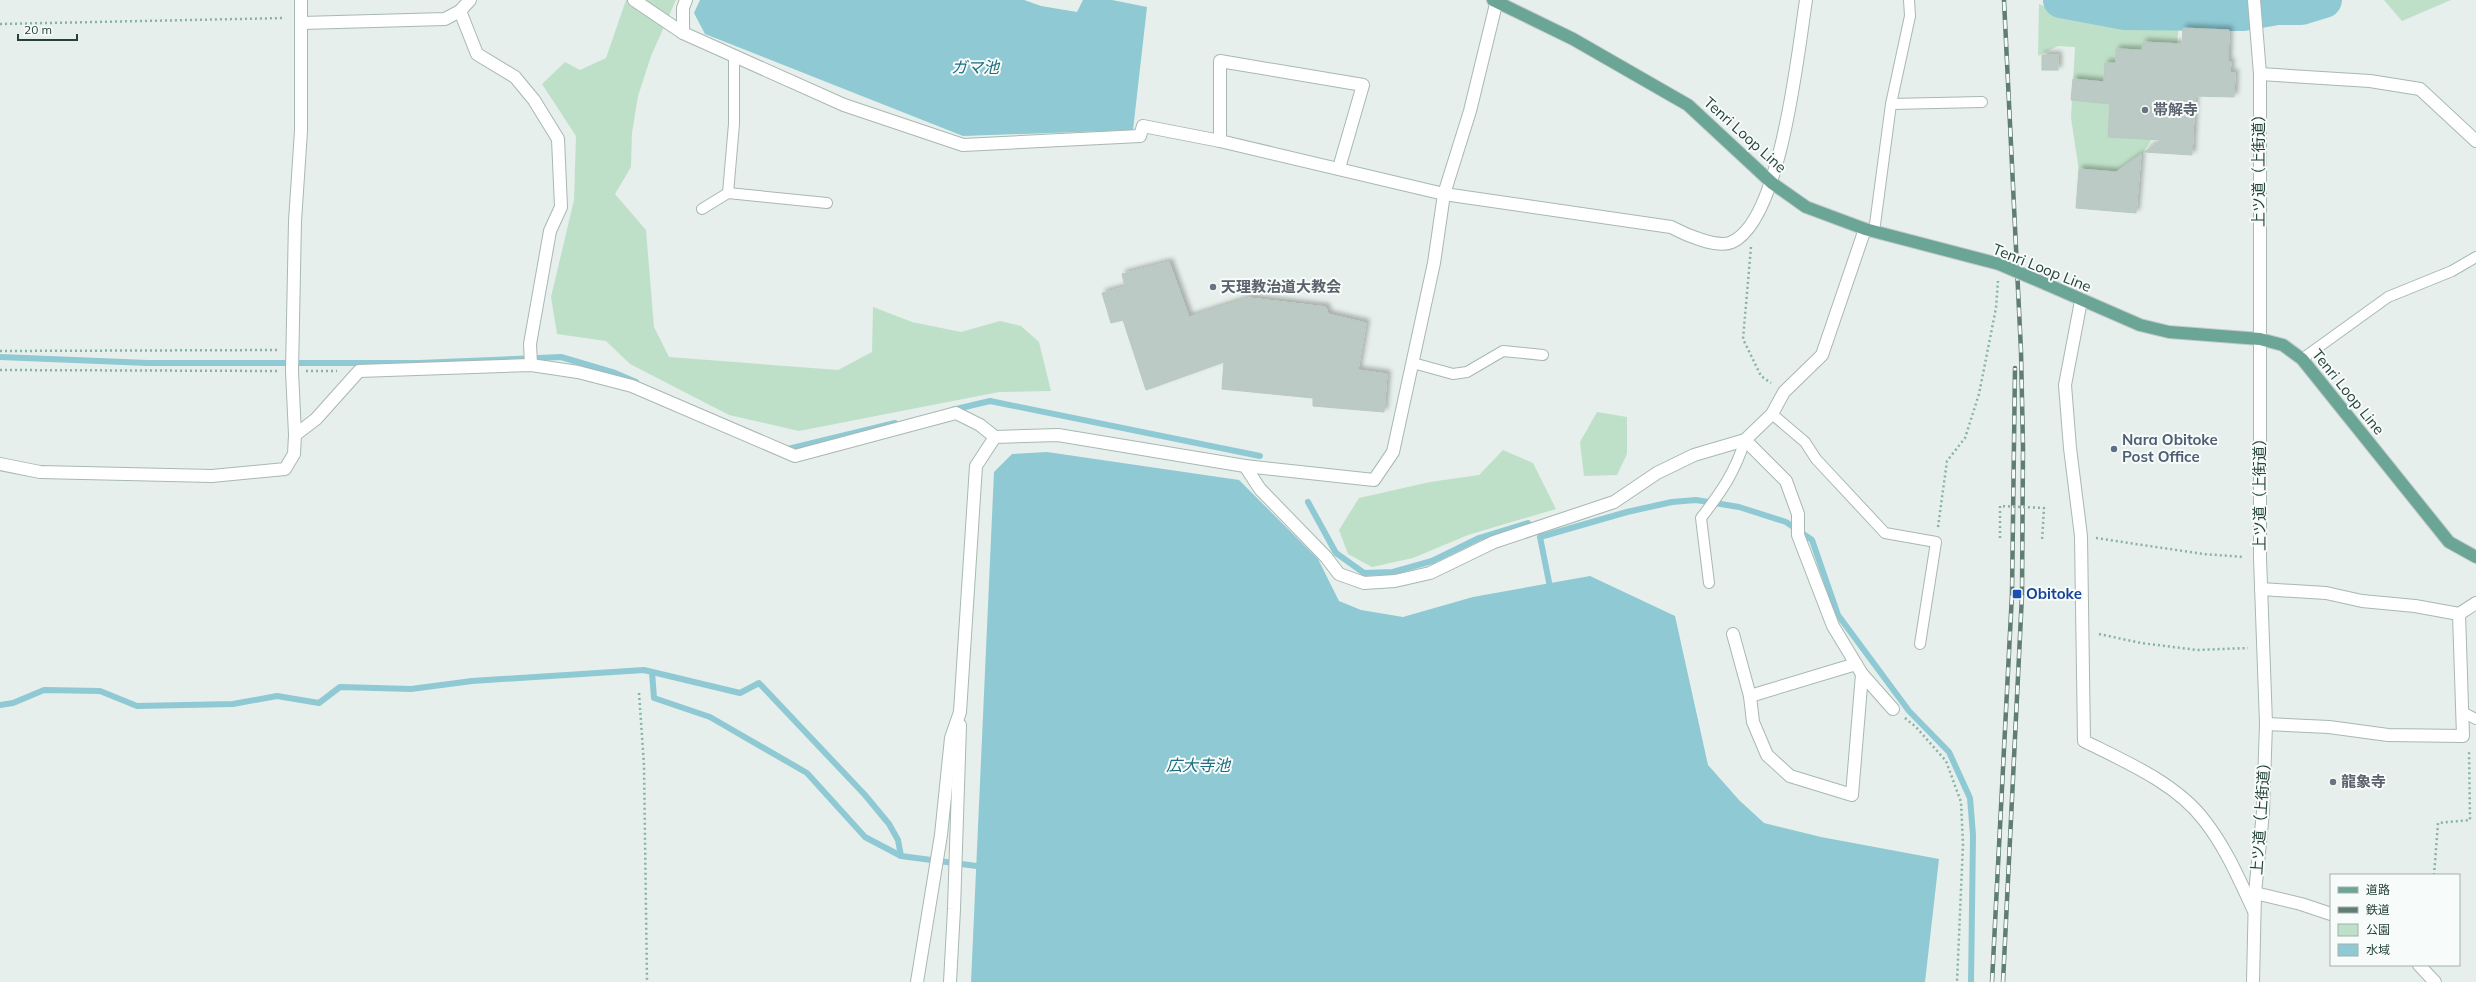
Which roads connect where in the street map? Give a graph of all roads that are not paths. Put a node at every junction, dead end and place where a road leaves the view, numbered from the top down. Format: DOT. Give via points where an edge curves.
graph roads {
  1 [pos="301,0"];
  2 [pos="470,0"];
  3 [pos="634,0"];
  4 [pos="686,0"];
  5 [pos="1806,0"];
  6 [pos="1910,0"];
  7 [pos="2254,0"];
  8 [pos="1496,1"];
  9 [pos="460,11"];
  10 [pos="302,20"];
  11 [pos="683,33"];
  12 [pos="734,57"];
  13 [pos="2260,74"];
  14 [pos="1982,102"];
  15 [pos="1891,104"];
  16 [pos="1220,141"];
  17 [pos="2476,141"];
  18 [pos="1339,168"];
  19 [pos="1772,183"];
  20 [pos="728,193"];
  21 [pos="1444,194"];
  22 [pos="827,203"];
  23 [pos="702,209"];
  24 [pos="1869,230"];
  25 [pos="2476,257"];
  26 [pos="2081,301"];
  27 [pos="2260,339"];
  28 [pos="1543,356"];
  29 [pos="2302,359"];
  30 [pos="530,362"];
  31 [pos="1413,363"];
  32 [pos="1772,414"];
  33 [pos="295,435"];
  34 [pos="996,437"];
  35 [pos="1745,440"];
  36 [pos="0,464"];
  37 [pos="1245,466"];
  38 [pos="2476,558"];
  39 [pos="1709,583"];
  40 [pos="2261,589"];
  41 [pos="2476,603"];
  42 [pos="2459,614"];
  43 [pos="1733,634"];
  44 [pos="1920,644"];
  45 [pos="1859,669"];
  46 [pos="1750,696"];
  47 [pos="1893,709"];
  48 [pos="960,712"];
  49 [pos="2462,712"];
  50 [pos="2476,719"];
  51 [pos="2266,724"];
  52 [pos="2255,893"];
  53 [pos="2254,913"];
  54 [pos="2330,914"];
  55 [pos="2420,966"];
  56 [pos="917,982"];
  57 [pos="950,982"];
  58 [pos="2253,982"];
  59 [pos="2434,982"];
  1 -- 10 [label="street"];
  2 -- 9 [label="street"];
  3 -- 11 [label="street"];
  4 -- 11 [label="street" via="683,8"];
  5 -- 19 [label="street" via="1782,141"];
  6 -- 15 [label="lane" via="1910,16"];
  7 -- 13 [label="street, 上ツ道（上街道）"];
  8 -- 19 [label="main road, Tenri Loop Line" via="1573,39 1688,105"];
  8 -- 21 [label="street" via="1470,111"];
  9 -- 10 [label="street" via="438,19"];
  9 -- 30 [label="street" via="477,54 515,77 534,100 558,139 562,207 550,231 530,344"];
  10 -- 33 [label="street" via="292,371"];
  11 -- 12 [label="street"];
  12 -- 16 [label="street" via="844,105 963,145 1140,136 1143,126"];
  12 -- 20 [label="lane" via="734,124"];
  13 -- 17 [label="street" via="2370,81 2420,89"];
  13 -- 27 [label="street, 上ツ道（上街道）"];
  14 -- 15 [label="lane"];
  15 -- 24 [label="lane"];
  16 -- 18 [label="street"];
  16 -- 18 [label="street" via="1220,61 1363,85"];
  18 -- 21 [label="street"];
  19 -- 21 [label="street" via="1746,233 1730,243 1696,240 1671,227"];
  19 -- 24 [label="main road, Tenri Loop Line" via="1806,207"];
  20 -- 22 [label="lane"];
  20 -- 23 [label="lane"];
  21 -- 31 [label="street" via="1434,263"];
  24 -- 26 [label="main road, Tenri Loop Line, bridge" via="1999,264"];
  24 -- 32 [label="street" via="1822,355 1784,392"];
  25 -- 29 [label="lane" via="2452,271 2388,297"];
  26 -- 27 [label="main road, Tenri Loop Line" via="2140,325 2169,332"];
  26 -- 53 [label="street" via="2065,385 2080,536 2084,741 2130,763 2171,789 2203,818 2229,856"];
  27 -- 29 [label="main road, Tenri Loop Line" via="2283,345"];
  27 -- 40 [label="street, 上ツ道（上街道）"];
  28 -- 31 [label="lane" via="1503,351 1467,372 1453,374"];
  29 -- 38 [label="main road, Tenri Loop Line" via="2449,542"];
  30 -- 33 [label="street" via="359,371 316,419"];
  30 -- 34 [label="street" via="632,386 795,456 956,413 980,425"];
  31 -- 37 [label="street" via="1393,452 1374,480"];
  32 -- 35 [label="street"];
  32 -- 44 [label="lane" via="1805,442 1821,465 1885,533 1936,542"];
  33 -- 36 [label="street" via="294,454 285,469 212,476 40,472"];
  34 -- 37 [label="street" via="1058,435"];
  34 -- 48 [label="street" via="976,466"];
  35 -- 37 [label="street" via="1694,456 1657,473 1614,502 1494,542 1430,573 1395,581 1364,583 1339,574 1326,557 1260,489"];
  35 -- 39 [label="lane" via="1736,467 1721,493 1701,518"];
  35 -- 45 [label="street" via="1786,482 1798,514 1798,536 1833,626"];
  40 -- 42 [label="street" via="2326,593 2362,601 2415,606"];
  40 -- 51 [label="street, 上ツ道（上街道）"];
  41 -- 42 [label="street"];
  42 -- 49 [label="street"];
  43 -- 46 [label="street"];
  45 -- 46 [label="street"];
  45 -- 46 [label="street" via="1852,795 1790,776 1767,755 1753,722"];
  45 -- 47 [label="street"];
  48 -- 56 [label="street" via="951,738 941,835"];
  48 -- 57 [label="street"];
  49 -- 50 [label="lane"];
  49 -- 51 [label="street" via="2464,736 2388,734 2329,727"];
  51 -- 52 [label="street, 上ツ道（上街道）" via="2263,812"];
  52 -- 53 [label="street, 上ツ道（上街道）"];
  52 -- 54 [label="street"];
  53 -- 58 [label="street, 上ツ道（上街道）"];
  55 -- 59 [label="street"];
}
